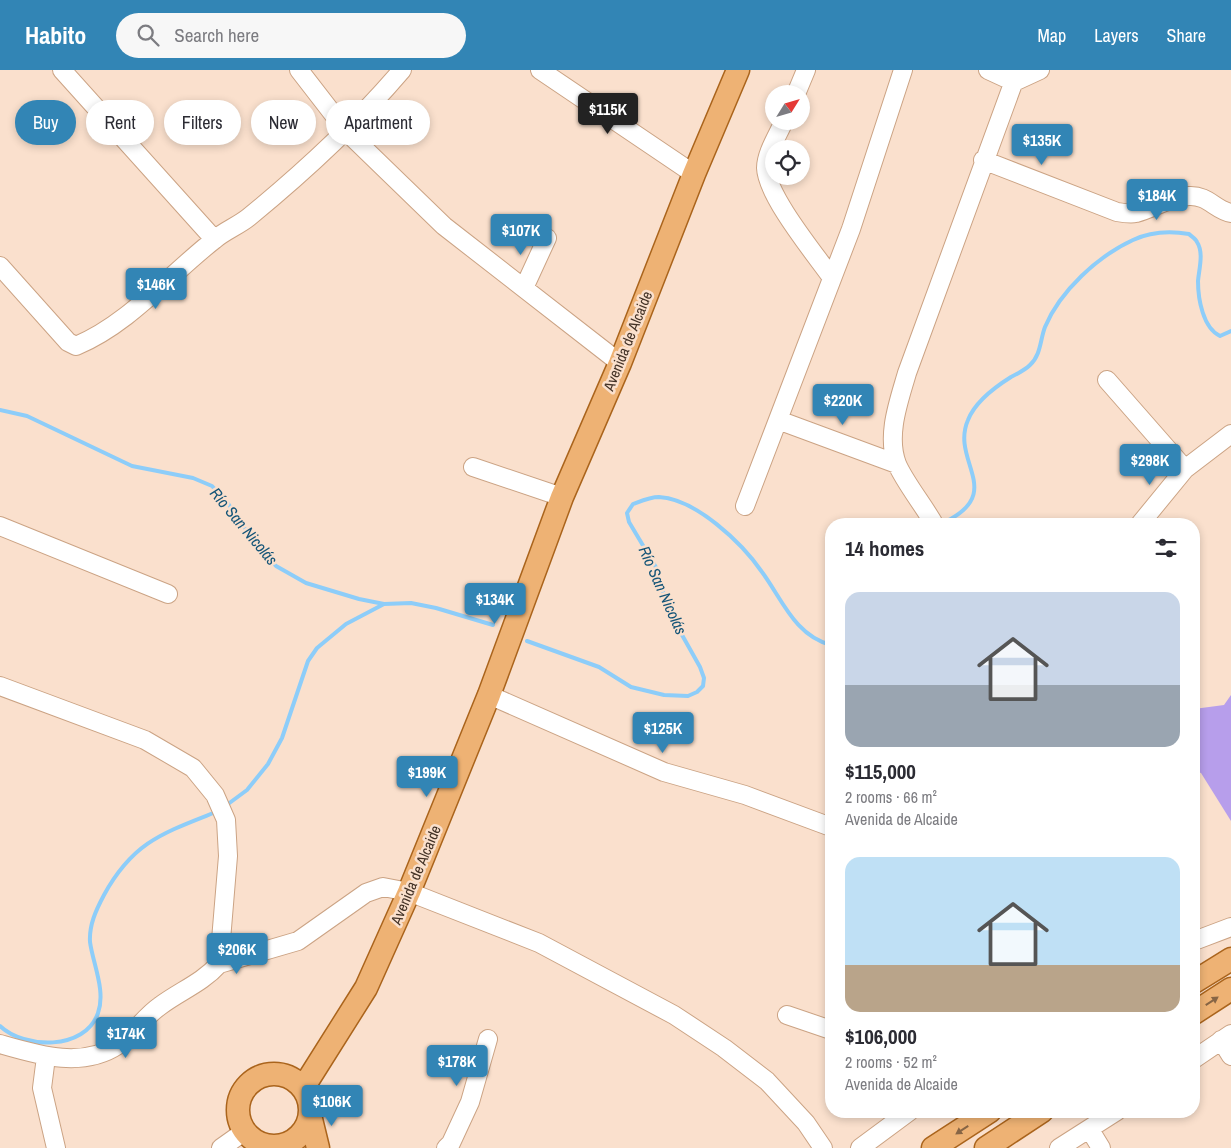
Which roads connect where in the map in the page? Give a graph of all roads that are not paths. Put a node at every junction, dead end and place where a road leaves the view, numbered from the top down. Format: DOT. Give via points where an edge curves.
graph roads {
  1 [pos="62,70"];
  2 [pos="299,70"];
  3 [pos="402,70"];
  4 [pos="540,70"];
  5 [pos="738,70"];
  6 [pos="806,70"];
  7 [pos="903,70"];
  8 [pos="988,70"];
  9 [pos="1040,70"];
  10 [pos="1016,76"];
  11 [pos="800,85"];
  12 [pos="375,100"];
  13 [pos="326,105"];
  14 [pos="780,130"];
  15 [pos="332,145"];
  16 [pos="360,145"];
  17 [pos="983,160"];
  18 [pos="694,174"];
  19 [pos="1231,213"];
  20 [pos="547,238"];
  21 [pos="214,239"];
  22 [pos="0,266"];
  23 [pos="832,278"];
  24 [pos="524,288"];
  25 [pos="620,363"];
  26 [pos="1107,380"];
  27 [pos="778,420"];
  28 [pos="1231,434"];
  29 [pos="897,464"];
  30 [pos="473,466"];
  31 [pos="1185,469"];
  32 [pos="562,497"];
  33 [pos="745,506"];
  34 [pos="930,518"];
  35 [pos="1145,518"];
  36 [pos="0,527"];
  37 [pos="168,594"];
  38 [pos="2,691"];
  39 [pos="489,696"];
  40 [pos="825,825"];
  41 [pos="409,892"];
  42 [pos="1231,927"];
  43 [pos="1200,939"];
  44 [pos="1231,959"];
  45 [pos="219,964"];
  46 [pos="1200,978"];
  47 [pos="1231,989"];
  48 [pos="1200,1009"];
  49 [pos="787,1015"];
  50 [pos="825,1028"];
  51 [pos="1226,1037"];
  52 [pos="488,1039"];
  53 [pos="0,1044"];
  54 [pos="1200,1055"];
  55 [pos="1231,1056"];
  56 [pos="46,1057"];
  57 [pos="303,1088"];
  58 [pos="310,1115"];
  59 [pos="901,1118"];
  60 [pos="979,1118"];
  61 [pos="1031,1118"];
  62 [pos="1107,1118"];
  63 [pos="1090,1130"];
  64 [pos="246,1131"];
  65 [pos="282,1146"];
  66 [pos="56,1148"];
  67 [pos="221,1148"];
  68 [pos="318,1148"];
  69 [pos="446,1148"];
  70 [pos="823,1148"];
  71 [pos="860,1148"];
  72 [pos="933,1148"];
  73 [pos="986,1148"];
  74 [pos="1059,1148"];
  75 [pos="1101,1148"];
  1 -- 21 [label="street"];
  2 -- 13 [label="street"];
  3 -- 12 [label="street"];
  4 -- 18 [label="street"];
  5 -- 18 [label="main road, Avenida de Alcaide"];
  6 -- 11 [label="street"];
  7 -- 23 [label="street"];
  8 -- 10 [label="street"];
  9 -- 10 [label="street"];
  10 -- 17 [label="street"];
  14 -- 23 [label="street" via="766,168 771,187"];
  15 -- 21 [label="street" via="247,219"];
  16 -- 24 [label="street" via="444,226"];
  17 -- 19 [label="street" via="1117,212 1136,213 1166,200 1190,195 1211,200 1222,211"];
  17 -- 29 [label="street" via="907,373 896,412 894,440"];
  18 -- 25 [label="main road, Avenida de Alcaide"];
  20 -- 24 [label="street"];
  21 -- 22 [label="street" via="119,319 76,346 68,342"];
  23 -- 27 [label="street"];
  24 -- 25 [label="street"];
  25 -- 32 [label="main road, Avenida de Alcaide"];
  26 -- 31 [label="street"];
  27 -- 29 [label="street"];
  27 -- 33 [label="street"];
  28 -- 31 [label="street"];
  29 -- 34 [label="street"];
  30 -- 32 [label="street"];
  31 -- 35 [label="street"];
  32 -- 39 [label="main road, Avenida de Alcaide"];
  36 -- 37 [label="street"];
  38 -- 45 [label="street" via="145,740 193,768 215,795 226,820 228,856"];
  39 -- 40 [label="street" via="664,772 745,795"];
  39 -- 41 [label="main road, Avenida de Alcaide"];
  41 -- 45 [label="street" via="383,887 366,893 298,941"];
  41 -- 57 [label="main road, Avenida de Alcaide" via="366,988"];
  41 -- 70 [label="street" via="539,943 674,1015 767,1082 806,1124"];
  42 -- 43 [label="street"];
  44 -- 46 [label="main road"];
  45 -- 56 [label="street" via="207,978 159,1006 118,1045 100,1054 63,1059"];
  48 -- 47 [label="main road, one-way"];
  49 -- 50 [label="street"];
  51 -- 54 [label="street"];
  51 -- 55 [label="street"];
  52 -- 69 [label="street" via="470,1102"];
  53 -- 56 [label="street"];
  56 -- 66 [label="street" via="42,1088"];
  57 -- 58 [label="main road" via="309,1101"];
  57 -- 64 [label="main road" via="292,1078 279,1074 265,1075 253,1081 243,1091 239,1104 239,1118"];
  58 -- 65 [label="main road" via="296,1138"];
  58 -- 68 [label="main road"];
  59 -- 71 [label="street"];
  60 -- 72 [label="main road, one-way"];
  61 -- 73 [label="main road"];
  62 -- 63 [label="street"];
  63 -- 74 [label="street"];
  63 -- 75 [label="street"];
  64 -- 65 [label="main road" via="261,1143"];
  64 -- 67 [label="street"];
}
